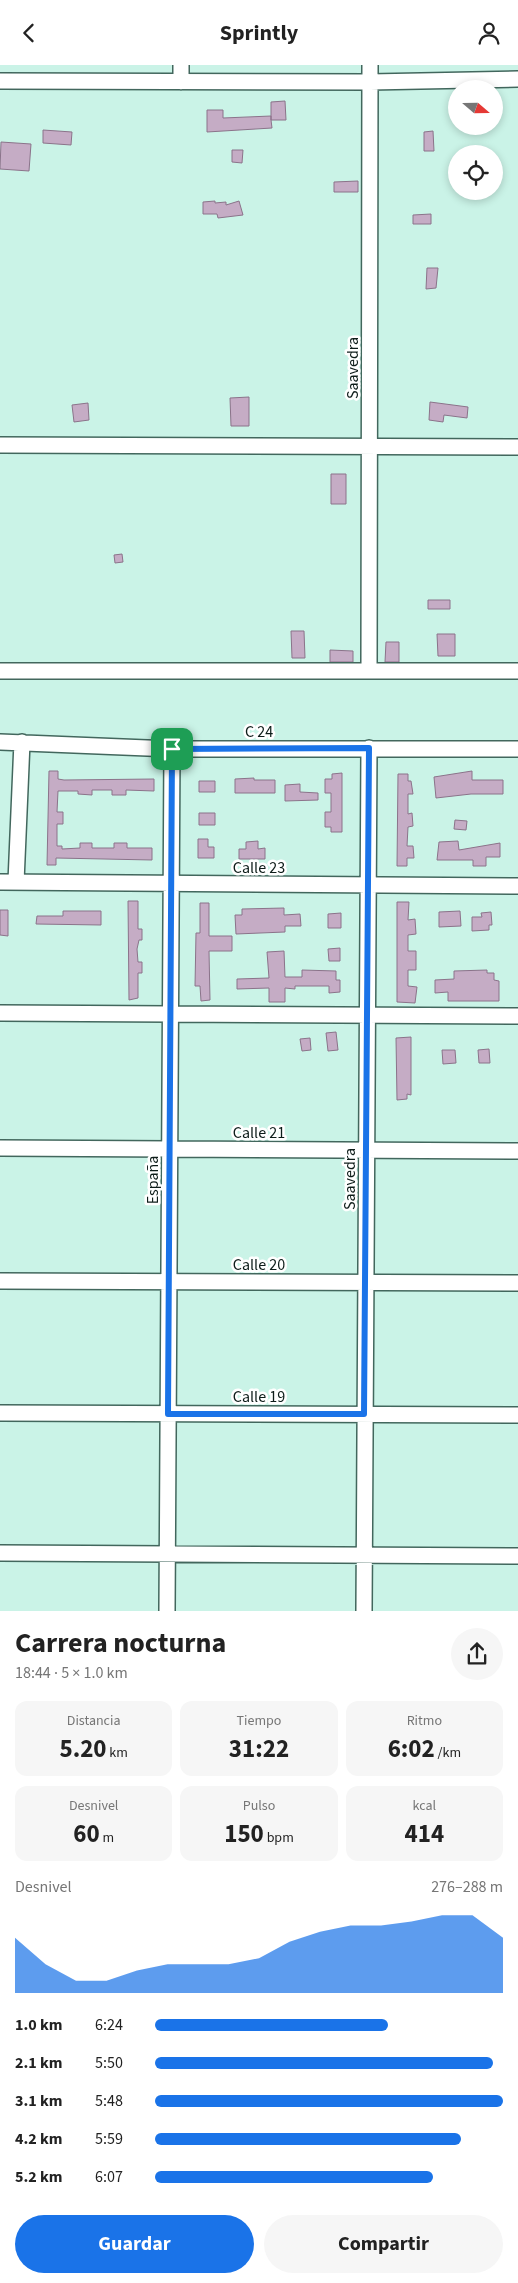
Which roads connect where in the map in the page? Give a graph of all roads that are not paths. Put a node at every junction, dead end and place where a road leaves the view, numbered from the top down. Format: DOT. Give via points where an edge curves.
graph roads {
  1 [pos="181,65"];
  2 [pos="370,65"];
  3 [pos="518,79"];
  4 [pos="0,81"];
  5 [pos="370,81"];
  6 [pos="181,82"];
  7 [pos="0,445"];
  8 [pos="370,446"];
  9 [pos="518,447"];
  10 [pos="0,671"];
  11 [pos="369,671"];
  12 [pos="518,671"];
  13 [pos="0,742"];
  14 [pos="22,742"];
  15 [pos="369,748"];
  16 [pos="172,749"];
  17 [pos="518,749"];
  18 [pos="0,882"];
  19 [pos="16,883"];
  20 [pos="171,884"];
  21 [pos="368,885"];
  22 [pos="518,886"];
  23 [pos="0,1013"];
  24 [pos="170,1014"];
  25 [pos="367,1015"];
  26 [pos="518,1016"];
  27 [pos="0,1148"];
  28 [pos="170,1149"];
  29 [pos="366,1150"];
  30 [pos="518,1151"];
  31 [pos="0,1281"];
  32 [pos="169,1282"];
  33 [pos="365,1282"];
  34 [pos="518,1283"];
  35 [pos="0,1413"];
  36 [pos="168,1414"];
  37 [pos="364,1414"];
  38 [pos="518,1415"];
  39 [pos="0,1553"];
  40 [pos="167,1555"];
  41 [pos="364,1556"];
  42 [pos="518,1556"];
  43 [pos="167,1611"];
  44 [pos="364,1611"];
  1 -- 6 [label="street"];
  2 -- 5 [label="street, Saavedra"];
  3 -- 5 [label="street"];
  4 -- 6 [label="street"];
  5 -- 6 [label="street"];
  5 -- 8 [label="street, Saavedra"];
  7 -- 8 [label="street"];
  8 -- 9 [label="street"];
  8 -- 11 [label="street, Saavedra"];
  10 -- 11 [label="street"];
  11 -- 12 [label="street"];
  13 -- 14 [label="street, C 24"];
  14 -- 16 [label="street, C 24"];
  14 -- 19 [label="street"];
  15 -- 16 [label="street, C 24"];
  15 -- 17 [label="street, C 24"];
  15 -- 21 [label="street, Saavedra"];
  16 -- 20 [label="street, España"];
  18 -- 19 [label="street, Calle 23"];
  19 -- 20 [label="street, Calle 23"];
  20 -- 21 [label="street, Calle 23"];
  20 -- 24 [label="street, España"];
  21 -- 22 [label="street, Calle 23"];
  21 -- 25 [label="street, Saavedra"];
  23 -- 24 [label="street"];
  24 -- 25 [label="street"];
  24 -- 28 [label="street, España"];
  25 -- 26 [label="street"];
  25 -- 29 [label="street, Saavedra"];
  27 -- 28 [label="street, Calle 21"];
  28 -- 29 [label="street, Calle 21"];
  28 -- 32 [label="street, España"];
  29 -- 30 [label="street, Calle 21"];
  29 -- 33 [label="street, Saavedra"];
  31 -- 32 [label="street, Calle 20"];
  32 -- 33 [label="street, Calle 20"];
  32 -- 36 [label="street, España"];
  33 -- 34 [label="street, Calle 20"];
  33 -- 37 [label="street, Saavedra"];
  35 -- 36 [label="street, Calle 19"];
  36 -- 37 [label="street, Calle 19"];
  36 -- 40 [label="street, España"];
  37 -- 38 [label="street, Calle 19"];
  37 -- 41 [label="street, Saavedra"];
  39 -- 40 [label="street"];
  40 -- 41 [label="street"];
  40 -- 43 [label="street, España"];
  41 -- 42 [label="street"];
  41 -- 44 [label="street, Saavedra"];
}
